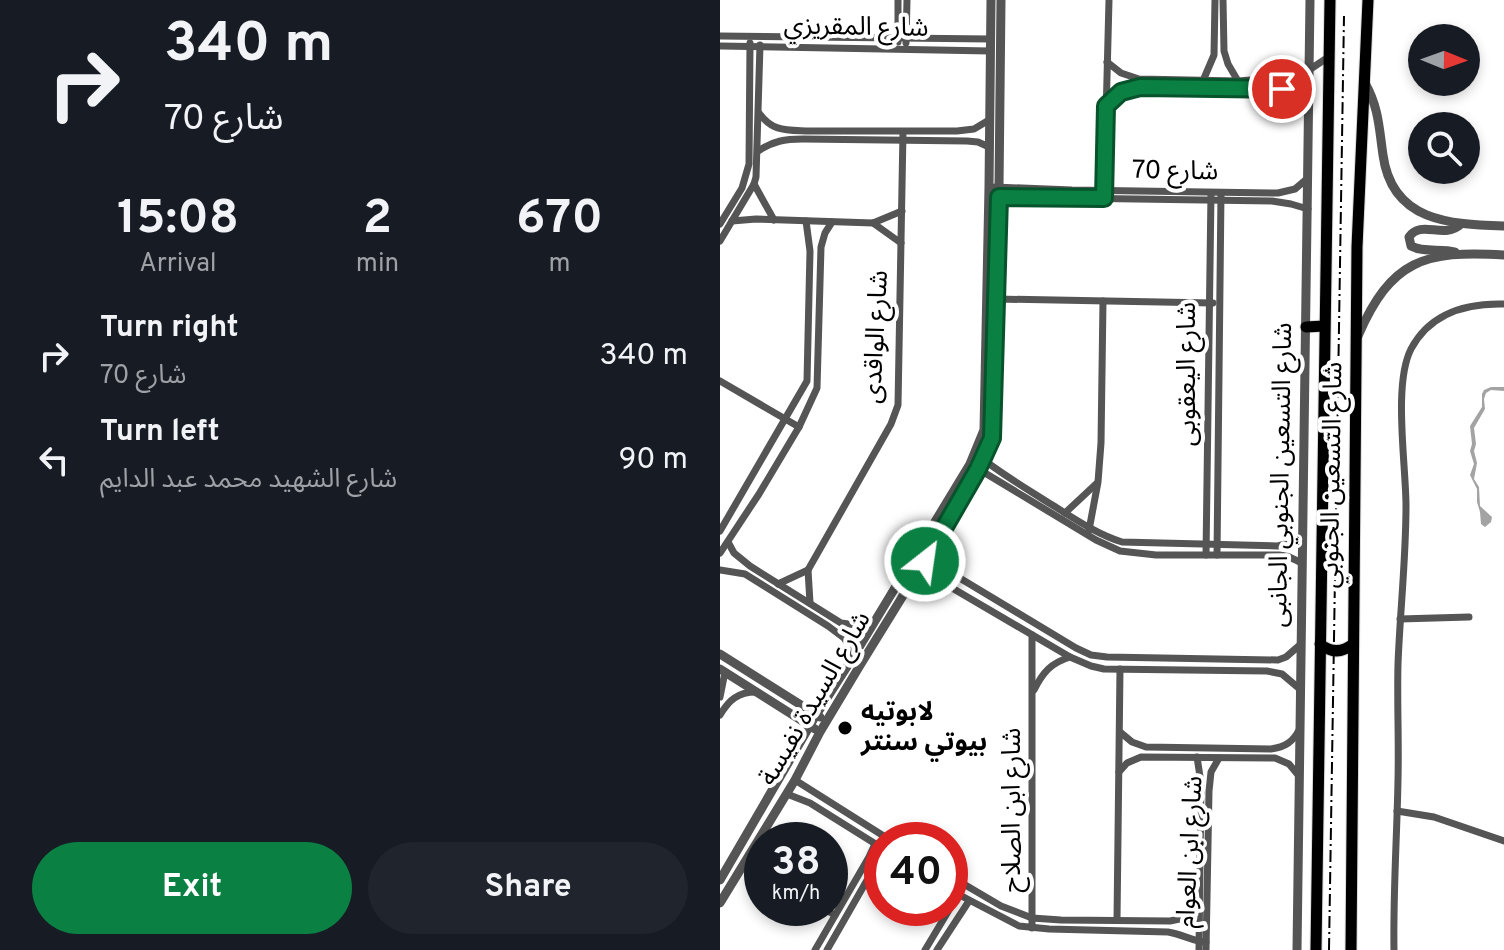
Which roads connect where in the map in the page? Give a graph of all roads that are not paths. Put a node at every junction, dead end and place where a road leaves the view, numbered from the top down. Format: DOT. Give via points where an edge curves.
graph roads {
  1 [pos="898,0"];
  2 [pos="907,0"];
  3 [pos="991,0"];
  4 [pos="1001,0"];
  5 [pos="1215,0"];
  6 [pos="1223,0"];
  7 [pos="1310,0"];
  8 [pos="1330,0"];
  9 [pos="1368,0"];
  10 [pos="1107,3"];
  11 [pos="720,36"];
  12 [pos="750,37"];
  13 [pos="760,37"];
  14 [pos="902,38"];
  15 [pos="990,39"];
  16 [pos="720,46"];
  17 [pos="750,47"];
  18 [pos="760,47"];
  19 [pos="902,49"];
  20 [pos="990,51"];
  21 [pos="1330,56"];
  22 [pos="1107,62"];
  23 [pos="1309,70"];
  24 [pos="1238,81"];
  25 [pos="1365,81"];
  26 [pos="1202,85"];
  27 [pos="1309,104"];
  28 [pos="1106,106"];
  29 [pos="759,113"];
  30 [pos="989,120"];
  31 [pos="903,136"];
  32 [pos="989,147"];
  33 [pos="758,151"];
  34 [pos="752,168"];
  35 [pos="1308,178"];
  36 [pos="754,184"];
  37 [pos="994,192"];
  38 [pos="1104,195"];
  39 [pos="1211,196"];
  40 [pos="1221,196"];
  41 [pos="1308,209"];
  42 [pos="902,211"];
  43 [pos="774,220"];
  44 [pos="732,221"];
  45 [pos="806,221"];
  46 [pos="832,222"];
  47 [pos="873,223"];
  48 [pos="720,224"];
  49 [pos="1461,224"];
  50 [pos="1504,226"];
  51 [pos="720,241"];
  52 [pos="901,243"];
  53 [pos="1462,255"];
  54 [pos="1504,255"];
  55 [pos="997,299"];
  56 [pos="1103,301"];
  57 [pos="1209,303"];
  58 [pos="1219,303"];
  59 [pos="1504,304"];
  60 [pos="1324,326"];
  61 [pos="1306,327"];
  62 [pos="1357,340"];
  63 [pos="720,381"];
  64 [pos="785,420"];
  65 [pos="799,427"];
  66 [pos="977,461"];
  67 [pos="1098,482"];
  68 [pos="1063,515"];
  69 [pos="720,531"];
  70 [pos="1089,531"];
  71 [pos="1303,535"];
  72 [pos="728,542"];
  73 [pos="1206,545"];
  74 [pos="1216,545"];
  75 [pos="933,547"];
  76 [pos="1121,547"];
  77 [pos="720,553"];
  78 [pos="1206,555"];
  79 [pos="1217,555"];
  80 [pos="1302,563"];
  81 [pos="720,570"];
  82 [pos="748,570"];
  83 [pos="808,570"];
  84 [pos="916,575"];
  85 [pos="778,584"];
  86 [pos="810,603"];
  87 [pos="1469,617"];
  88 [pos="833,618"];
  89 [pos="1400,619"];
  90 [pos="873,622"];
  91 [pos="828,626"];
  92 [pos="1032,635"];
  93 [pos="1301,644"];
  94 [pos="1320,644"];
  95 [pos="1353,644"];
  96 [pos="720,654"];
  97 [pos="855,654"];
  98 [pos="1070,657"];
  99 [pos="1120,669"];
  100 [pos="722,670"];
  101 [pos="1301,690"];
  102 [pos="756,692"];
  103 [pos="1033,692"];
  104 [pos="720,697"];
  105 [pos="722,705"];
  106 [pos="720,715"];
  107 [pos="816,715"];
  108 [pos="827,721"];
  109 [pos="810,725"];
  110 [pos="1300,728"];
  111 [pos="820,732"];
  112 [pos="1119,732"];
  113 [pos="1197,757"];
  114 [pos="1219,758"];
  115 [pos="1119,772"];
  116 [pos="1299,776"];
  117 [pos="795,780"];
  118 [pos="787,794"];
  119 [pos="1397,811"];
  120 [pos="770,822"];
  121 [pos="864,824"];
  122 [pos="864,837"];
  123 [pos="1504,841"];
  124 [pos="744,867"];
  125 [pos="864,870"];
  126 [pos="720,880"];
  127 [pos="864,885"];
  128 [pos="968,887"];
  129 [pos="848,895"];
  130 [pos="969,901"];
  131 [pos="720,903"];
  132 [pos="1199,910"];
  133 [pos="1032,918"];
  134 [pos="1117,920"];
  135 [pos="829,926"];
  136 [pos="939,926"];
  137 [pos="1032,928"];
  138 [pos="1203,946"];
  139 [pos="815,950"];
  140 [pos="827,950"];
  141 [pos="925,950"];
  142 [pos="937,950"];
  143 [pos="1297,950"];
  144 [pos="1316,950"];
  145 [pos="1351,950"];
  146 [pos="1394,950"];
  1 -- 14 [label="street"];
  2 -- 14 [label="street"];
  3 -- 15 [label="street, شارع السيدة نفيسة"];
  4 -- 37 [label="street, شارع السيدة نفيسة"];
  5 -- 26 [label="street" via="1214,55"];
  6 -- 24 [label="street" via="1225,58"];
  7 -- 23 [label="street, شارع التسعين الجنوبي الجانبى"];
  8 -- 21 [label="highway, شارع التسعين الجنوبي"];
  9 -- 25 [label="highway, شارع التسعين الجنوبي"];
  10 -- 22 [label="street"];
  11 -- 12 [label="street, شارع المقريزي"];
  12 -- 13 [label="street, شارع المقريزي"];
  12 -- 17 [label="street"];
  13 -- 14 [label="street, شارع المقريزي"];
  13 -- 18 [label="street"];
  14 -- 15 [label="street, شارع المقريزي"];
  14 -- 19 [label="street"];
  15 -- 20 [label="street, شارع السيدة نفيسة"];
  16 -- 17 [label="street, شارع المقريزي"];
  17 -- 18 [label="street, شارع المقريزي"];
  17 -- 34 [label="street"];
  18 -- 19 [label="street, شارع المقريزي"];
  18 -- 29 [label="street"];
  19 -- 20 [label="street, شارع المقريزي"];
  20 -- 30 [label="street, شارع السيدة نفيسة"];
  21 -- 23 [label="street"];
  21 -- 60 [label="highway, شارع التسعين الجنوبي"];
  22 -- 26 [label="street" via="1132,78"];
  22 -- 28 [label="street"];
  23 -- 24 [label="street" via="1279,79"];
  23 -- 27 [label="street, شارع التسعين الجنوبي الجانبى"];
  24 -- 26 [label="street"];
  25 -- 49 [label="street" via="1394,188 1420,213"];
  25 -- 62 [label="highway, شارع التسعين الجنوبي"];
  26 -- 27 [label="street" via="1282,89"];
  26 -- 28 [label="street" via="1129,88"];
  27 -- 35 [label="street, شارع التسعين الجنوبي الجانبى"];
  28 -- 38 [label="street"];
  29 -- 31 [label="street" via="768,124 787,130"];
  29 -- 33 [label="street"];
  30 -- 31 [label="street" via="974,129"];
  30 -- 32 [label="street, شارع السيدة نفيسة"];
  31 -- 32 [label="street"];
  31 -- 33 [label="street" via="788,139"];
  31 -- 42 [label="street, شارع الواقدى"];
  32 -- 37 [label="street, شارع السيدة نفيسة"];
  33 -- 34 [label="street"];
  34 -- 36 [label="street"];
  34 -- 48 [label="street"];
  35 -- 40 [label="street, شارع 70" via="1287,192"];
  35 -- 41 [label="street, شارع التسعين الجنوبي الجانبى"];
  36 -- 43 [label="street"];
  36 -- 44 [label="street"];
  37 -- 38 [label="street, شارع 70"];
  37 -- 55 [label="street, شارع السيدة نفيسة"];
  37 -- 66 [label="street, شارع السيدة نفيسة" via="985,421"];
  38 -- 39 [label="street, شارع 70"];
  39 -- 40 [label="street, شارع 70"];
  39 -- 57 [label="street, شارع اليعقوبى"];
  40 -- 41 [label="street, شارع 70"];
  40 -- 58 [label="street, شارع اليعقوبى"];
  41 -- 61 [label="street, شارع التسعين الجنوبي الجانبى"];
  42 -- 47 [label="street"];
  42 -- 52 [label="street, شارع الواقدى"];
  43 -- 44 [label="street"];
  43 -- 45 [label="street"];
  44 -- 51 [label="street"];
  45 -- 46 [label="street"];
  45 -- 64 [label="street" via="808,373"];
  46 -- 47 [label="street"];
  46 -- 65 [label="street" via="821,247 818,381"];
  47 -- 52 [label="street"];
  49 -- 50 [label="street"];
  49 -- 53 [label="street" via="1451,231 1417,229 1409,240 1416,249"];
  52 -- 83 [label="street, شارع الواقدى" via="897,410"];
  53 -- 54 [label="street"];
  53 -- 62 [label="street" via="1431,257 1398,275 1373,305"];
  55 -- 56 [label="street"];
  55 -- 66 [label="street, شارع السيدة نفيسة" via="993,427 990,445"];
  56 -- 57 [label="street"];
  56 -- 67 [label="street"];
  57 -- 58 [label="street"];
  57 -- 73 [label="street, شارع اليعقوبى"];
  58 -- 74 [label="street, شارع اليعقوبى"];
  59 -- 89 [label="street" via="1454,311 1436,321 1410,351 1402,403 1406,508"];
  60 -- 61 [label="highway"];
  60 -- 94 [label="highway, شارع التسعين الجنوبي"];
  61 -- 71 [label="street, شارع التسعين الجنوبي الجانبى"];
  62 -- 95 [label="highway, شارع التسعين الجنوبي"];
  63 -- 64 [label="street"];
  64 -- 65 [label="street"];
  64 -- 69 [label="street"];
  65 -- 72 [label="street"];
  66 -- 68 [label="street"];
  66 -- 75 [label="street, شارع السيدة نفيسة"];
  66 -- 90 [label="street, شارع السيدة نفيسة"];
  67 -- 68 [label="street"];
  67 -- 70 [label="street"];
  68 -- 70 [label="street"];
  70 -- 76 [label="street"];
  71 -- 74 [label="street" via="1284,546"];
  71 -- 80 [label="street, شارع التسعين الجنوبي الجانبى"];
  72 -- 77 [label="street"];
  72 -- 82 [label="street"];
  73 -- 74 [label="street"];
  73 -- 76 [label="street"];
  73 -- 78 [label="street, شارع اليعقوبى"];
  74 -- 79 [label="street, شارع اليعقوبى"];
  75 -- 84 [label="street, شارع السيدة نفيسة"];
  75 -- 93 [label="street" via="943,568 1091,655 1278,660"];
  76 -- 78 [label="street" via="1156,555"];
  78 -- 79 [label="street"];
  79 -- 80 [label="street" via="1279,555"];
  80 -- 93 [label="street, شارع التسعين الجنوبي الجانبى"];
  81 -- 82 [label="street"];
  82 -- 85 [label="street"];
  82 -- 91 [label="street"];
  83 -- 85 [label="street"];
  83 -- 86 [label="street"];
  84 -- 92 [label="street" via="935,578"];
  84 -- 108 [label="street, شارع السيدة نفيسة"];
  85 -- 86 [label="street"];
  86 -- 88 [label="street"];
  87 -- 89 [label="street"];
  88 -- 90 [label="street" via="852,625"];
  88 -- 91 [label="street"];
  89 -- 119 [label="street"];
  90 -- 97 [label="street, شارع السيدة نفيسة"];
  91 -- 97 [label="street"];
  92 -- 98 [label="street"];
  92 -- 103 [label="street, شارع ابن الصلاح"];
  93 -- 101 [label="street, شارع التسعين الجنوبي الجانبى"];
  94 -- 95 [label="highway" via="1340,651"];
  94 -- 144 [label="highway, شارع التسعين الجنوبي"];
  95 -- 145 [label="highway, شارع التسعين الجنوبي"];
  96 -- 107 [label="street"];
  97 -- 107 [label="street, شارع السيدة نفيسة"];
  98 -- 99 [label="street"];
  98 -- 103 [label="street, شارع ابن الصلاح" via="1047,668"];
  99 -- 101 [label="street" via="1267,671 1282,674"];
  99 -- 112 [label="street"];
  100 -- 102 [label="street"];
  100 -- 104 [label="street"];
  101 -- 110 [label="street, شارع التسعين الجنوبي الجانبى"];
  102 -- 105 [label="street"];
  102 -- 109 [label="street"];
  103 -- 133 [label="street, شارع ابن الصلاح"];
  105 -- 106 [label="street"];
  107 -- 108 [label="street"];
  107 -- 109 [label="street, شارع السيدة نفيسة"];
  108 -- 111 [label="street, شارع السيدة نفيسة"];
  109 -- 111 [label="street"];
  109 -- 126 [label="street, شارع السيدة نفيسة"];
  110 -- 112 [label="street" via="1289,744 1271,749 1146,747"];
  110 -- 116 [label="street, شارع التسعين الجنوبي الجانبى"];
  111 -- 117 [label="street, شارع السيدة نفيسة"];
  112 -- 115 [label="street"];
  113 -- 114 [label="street"];
  113 -- 115 [label="street" via="1141,757"];
  113 -- 132 [label="street, شارع ابن العوام"];
  114 -- 116 [label="street" via="1275,758"];
  114 -- 138 [label="street, شارع ابن العوام" via="1209,784"];
  115 -- 134 [label="street"];
  116 -- 143 [label="street, شارع التسعين الجنوبي الجانبى"];
  117 -- 118 [label="street, شارع السيدة نفيسة"];
  117 -- 121 [label="street"];
  118 -- 120 [label="street, شارع السيدة نفيسة"];
  118 -- 122 [label="street"];
  119 -- 123 [label="street" via="1434,817"];
  119 -- 146 [label="street"];
  124 -- 131 [label="street, شارع السيدة نفيسة"];
  125 -- 129 [label="street"];
  127 -- 140 [label="street"];
  128 -- 133 [label="street"];
  130 -- 137 [label="street"];
  130 -- 142 [label="street"];
  132 -- 134 [label="street" via="1182,920"];
  132 -- 138 [label="street, شارع ابن العوام"];
  133 -- 134 [label="street"];
  133 -- 137 [label="street, شارع ابن الصلاح"];
  135 -- 139 [label="street"];
  136 -- 141 [label="street"];
  137 -- 138 [label="street" via="1168,932"];
}
